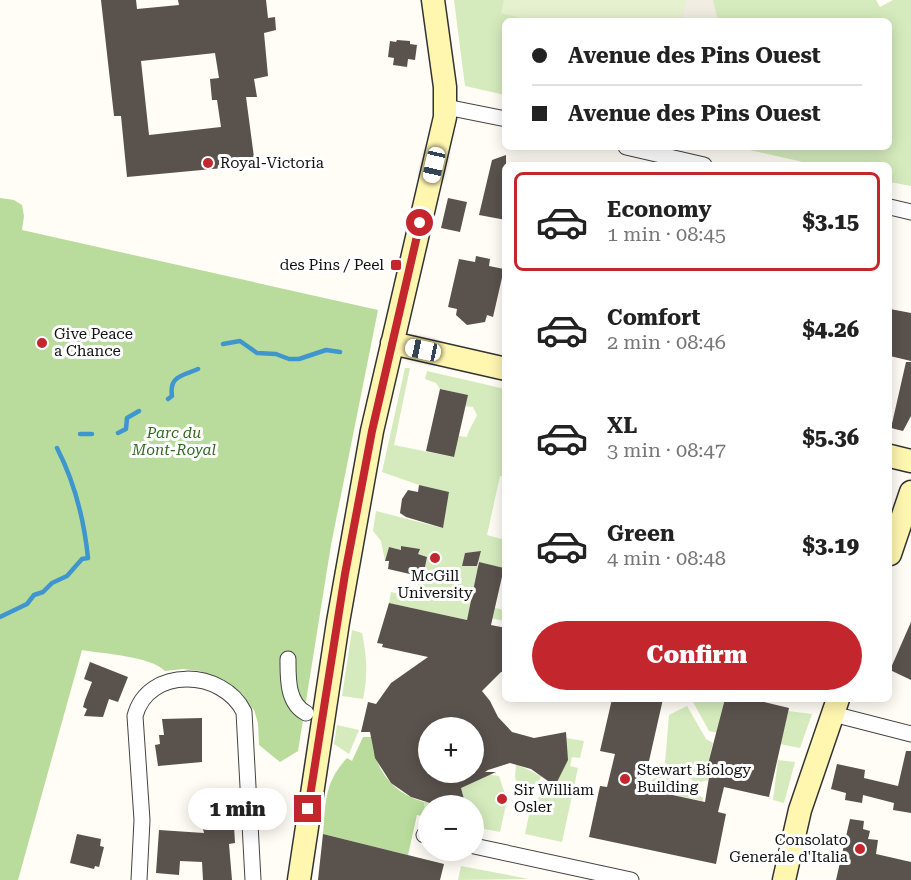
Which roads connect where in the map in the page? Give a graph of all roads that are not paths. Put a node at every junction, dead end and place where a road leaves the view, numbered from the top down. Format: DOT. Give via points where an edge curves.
graph roads {
  1 [pos="433,0"];
  2 [pos="446,107"];
  3 [pos="502,118"];
  4 [pos="639,150"];
  5 [pos="691,162"];
  6 [pos="892,207"];
  7 [pos="911,212"];
  8 [pos="392,343"];
  9 [pos="502,368"];
  10 [pos="892,456"];
  11 [pos="911,461"];
  12 [pos="911,492"];
  13 [pos="892,548"];
  14 [pos="288,659"];
  15 [pos="836,707"];
  16 [pos="306,713"];
  17 [pos="911,734"];
  18 [pos="484,848"];
  19 [pos="139,880"];
  20 [pos="253,880"];
  21 [pos="299,880"];
  22 [pos="631,880"];
  23 [pos="784,880"];
  1 -- 2 [label="main road"];
  2 -- 3 [label="street"];
  2 -- 8 [label="main road"];
  4 -- 5 [label="street"];
  6 -- 7 [label="street"];
  8 -- 9 [label="main road"];
  8 -- 21 [label="main road" via="345,574"];
  10 -- 11 [label="main road"];
  12 -- 13 [label="main road"];
  14 -- 16 [label="street" via="292,697"];
  15 -- 17 [label="street"];
  15 -- 23 [label="main road" via="800,810"];
  18 -- 22 [label="street"];
  19 -- 20 [label="street" via="142,820 135,716 142,701 156,687 192,679 218,687 237,701 244,712"];
}
